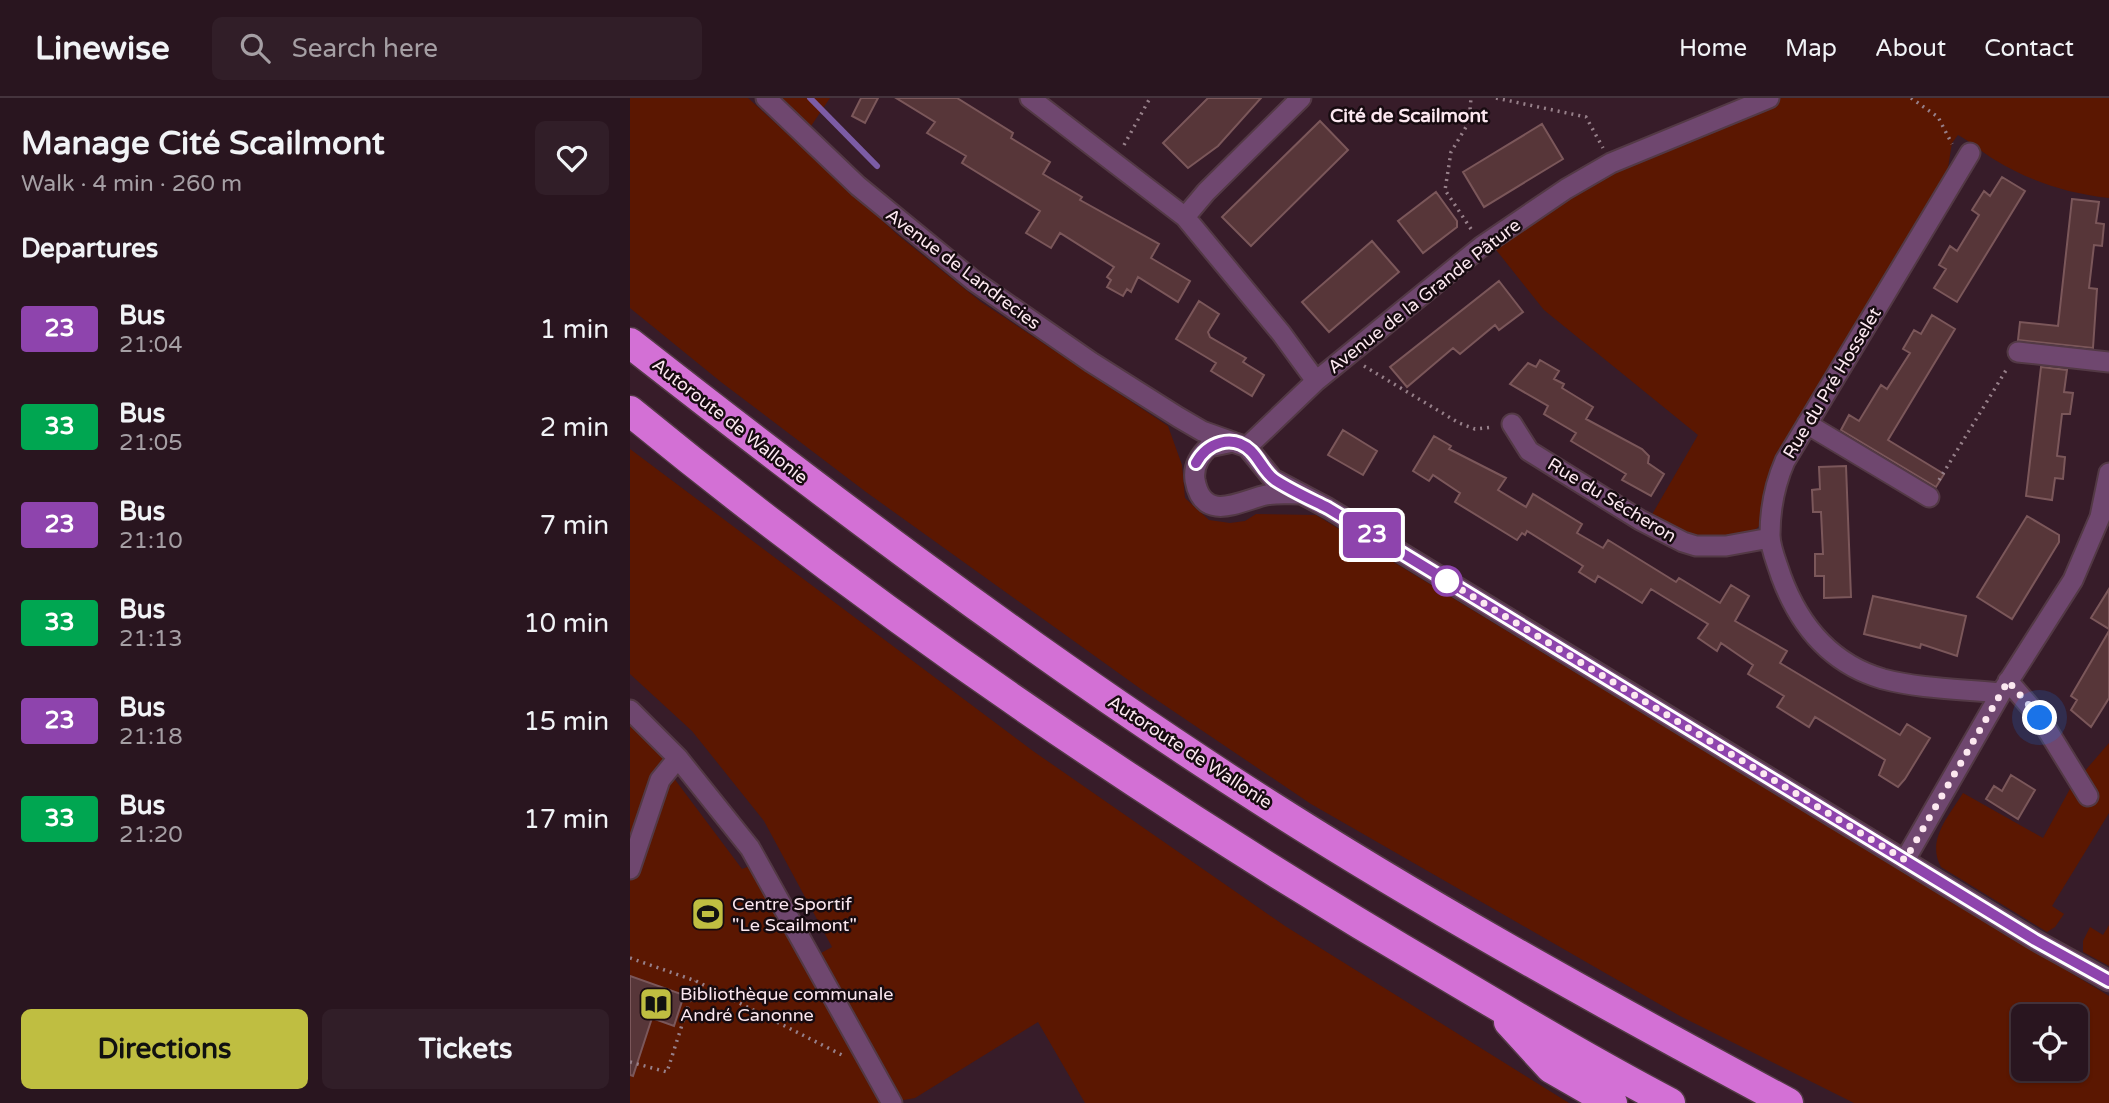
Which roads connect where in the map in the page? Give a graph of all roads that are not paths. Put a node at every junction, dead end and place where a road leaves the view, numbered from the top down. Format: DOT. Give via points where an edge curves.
graph roads {
  1 [pos="766,98"];
  2 [pos="1030,98"];
  3 [pos="1301,98"];
  4 [pos="1769,98"];
  5 [pos="1967,158"];
  6 [pos="1185,217"];
  7 [pos="630,343"];
  8 [pos="2018,352"];
  9 [pos="2109,362"];
  10 [pos="1316,382"];
  11 [pos="630,411"];
  12 [pos="1178,416"];
  13 [pos="1807,424"];
  14 [pos="1512,425"];
  15 [pos="1248,450"];
  16 [pos="1196,463"];
  17 [pos="2109,473"];
  18 [pos="1300,494"];
  19 [pos="1929,497"];
  20 [pos="1250,500"];
  21 [pos="1770,538"];
  22 [pos="2005,687"];
  23 [pos="630,710"];
  24 [pos="678,758"];
  25 [pos="2088,796"];
  26 [pos="638,818"];
  27 [pos="634,846"];
  28 [pos="1905,860"];
  29 [pos="630,869"];
  30 [pos="2109,981"];
  31 [pos="1490,1001"];
  32 [pos="890,1102"];
  33 [pos="1612,1103"];
  34 [pos="1670,1103"];
  35 [pos="1788,1103"];
  1 -- 12 [label="street, Avenue de Landrecies" via="933,251 1080,355"];
  2 -- 6 [label="street"];
  3 -- 6 [label="street"];
  4 -- 10 [label="street, Avenue de la Grande Pâture" via="1611,163 1482,246"];
  5 -- 13 [label="street, Rue du Pré Hosselet"];
  6 -- 10 [label="street"];
  7 -- 35 [label="highway, Autoroute de Wallonie" via="845,510 1217,771 1505,947"];
  8 -- 9 [label="street"];
  10 -- 15 [label="street, Avenue de la Grande Pâture"];
  11 -- 31 [label="highway" via="788,537 1059,732 1346,916"];
  12 -- 15 [label="street, Avenue de Landrecies"];
  12 -- 16 [label="street"];
  13 -- 19 [label="street"];
  13 -- 21 [label="street, Rue du Pré Hosselet" via="1777,482"];
  14 -- 21 [label="street, Rue du Sécheron" via="1529,451 1683,542 1726,546"];
  15 -- 16 [label="street" via="1229,441 1209,447"];
  15 -- 18 [label="street" via="1273,479"];
  15 -- 20 [label="street" via="1261,482"];
  16 -- 20 [label="street" via="1196,485 1209,502 1230,508"];
  17 -- 22 [label="street" via="2100,517 2073,580"];
  18 -- 20 [label="street"];
  18 -- 28 [label="street"];
  21 -- 22 [label="street, Rue du Pré Hosselet" via="1783,582 1805,624 1843,661 1902,683"];
  22 -- 25 [label="street" via="2040,718"];
  22 -- 28 [label="street"];
  23 -- 24 [label="street"];
  24 -- 26 [label="street"];
  24 -- 32 [label="street" via="750,848"];
  26 -- 27 [label="street"];
  27 -- 29 [label="street"];
  28 -- 30 [label="street"];
  31 -- 33 [label="highway" via="1551,1068"];
  31 -- 34 [label="highway"];
}
